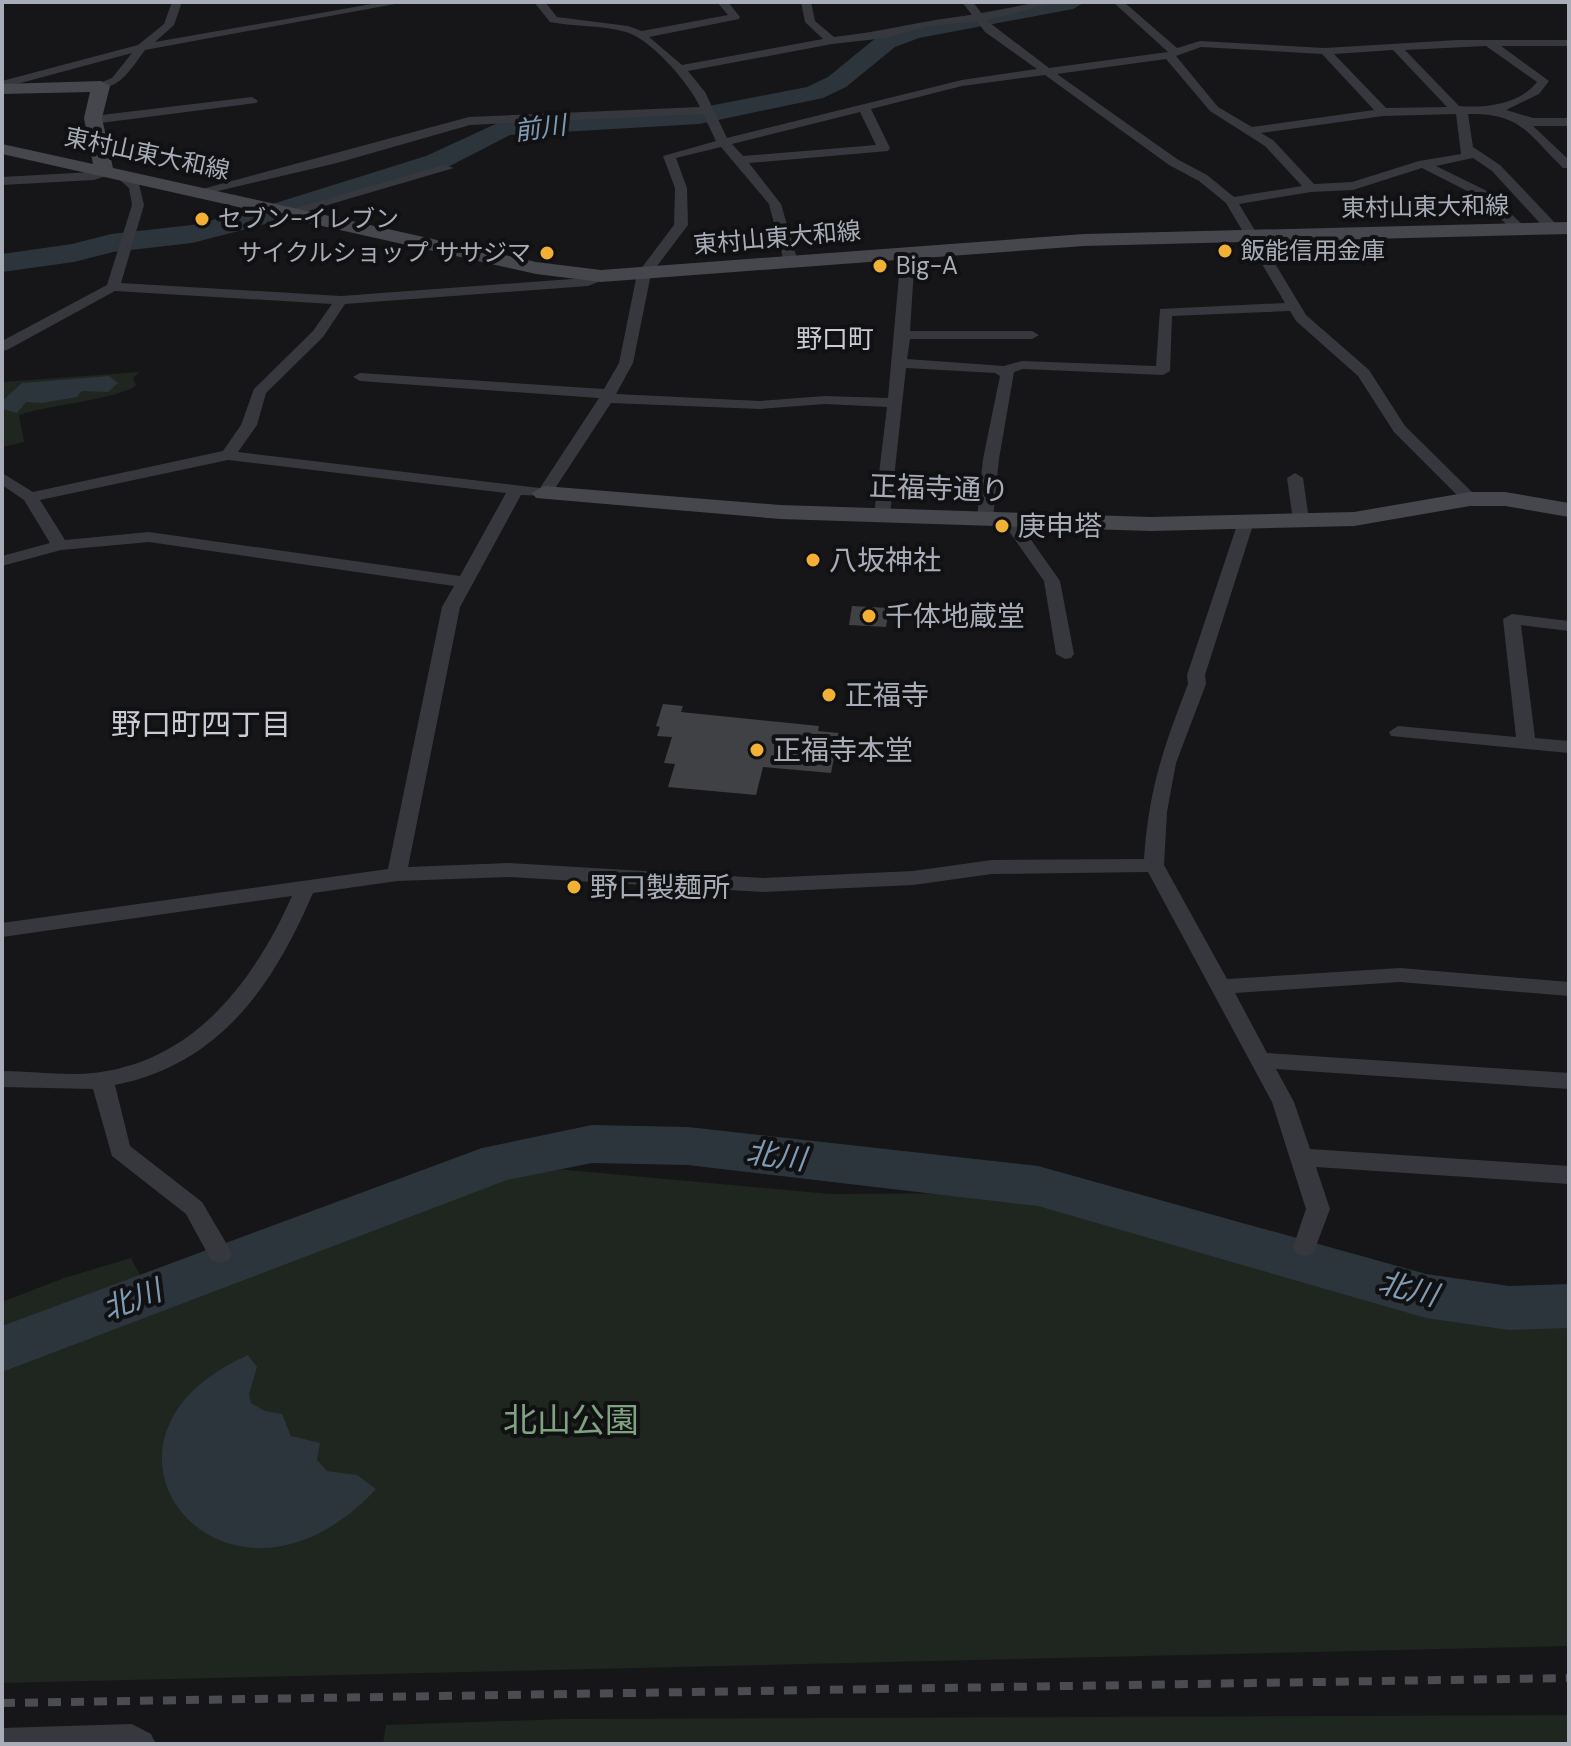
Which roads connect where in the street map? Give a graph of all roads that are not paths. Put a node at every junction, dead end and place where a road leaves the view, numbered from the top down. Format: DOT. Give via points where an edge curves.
graph roads {
  1 [pos="177,2"];
  2 [pos="401,2"];
  3 [pos="539,2"];
  4 [pos="722,2"];
  5 [pos="967,2"];
  6 [pos="1053,2"];
  7 [pos="1118,2"];
  8 [pos="806,3"];
  9 [pos="981,21"];
  10 [pos="641,35"];
  11 [pos="832,41"];
  12 [pos="1489,43"];
  13 [pos="1569,43"];
  14 [pos="142,47"];
  15 [pos="1396,47"];
  16 [pos="1325,51"];
  17 [pos="1172,53"];
  18 [pos="680,69"];
  19 [pos="1050,72"];
  20 [pos="101,86"];
  21 [pos="2,87"];
  22 [pos="252,101"];
  23 [pos="863,106"];
  24 [pos="1457,108"];
  25 [pos="1496,110"];
  26 [pos="1383,112"];
  27 [pos="707,113"];
  28 [pos="1519,119"];
  29 [pos="93,120"];
  30 [pos="1569,122"];
  31 [pos="1251,131"];
  32 [pos="723,142"];
  33 [pos="2,149"];
  34 [pos="1469,150"];
  35 [pos="739,160"];
  36 [pos="1423,164"];
  37 [pos="1567,165"];
  38 [pos="448,168"];
  39 [pos="112,174"];
  40 [pos="2,181"];
  41 [pos="1311,188"];
  42 [pos="197,192"];
  43 [pos="1231,201"];
  44 [pos="281,210"];
  45 [pos="1561,229"];
  46 [pos="1520,230"];
  47 [pos="1252,237"];
  48 [pos="908,253"];
  49 [pos="791,262"];
  50 [pos="644,274"];
  51 [pos="601,276"];
  52 [pos="113,287"];
  53 [pos="341,300"];
  54 [pos="1293,307"];
  55 [pos="903,335"];
  56 [pos="1032,335"];
  57 [pos="2,347"];
  58 [pos="898,363"];
  59 [pos="1003,371"];
  60 [pos="360,377"];
  61 [pos="608,396"];
  62 [pos="895,403"];
  63 [pos="228,455"];
  64 [pos="2,478"];
  65 [pos="1295,478"];
  66 [pos="516,490"];
  67 [pos="544,493"];
  68 [pos="30,497"];
  69 [pos="1470,499"];
  70 [pos="1569,510"];
  71 [pos="882,515"];
  72 [pos="997,520"];
  73 [pos="1301,520"];
  74 [pos="1246,522"];
  75 [pos="60,545"];
  76 [pos="2,561"];
  77 [pos="465,582"];
  78 [pos="1569,626"];
  79 [pos="1065,654"];
  80 [pos="1398,732"];
  81 [pos="1526,743"];
  82 [pos="1569,747"];
  83 [pos="1154,865"];
  84 [pos="397,874"];
  85 [pos="305,888"];
  86 [pos="2,930"];
  87 [pos="1219,987"];
  88 [pos="1569,989"];
  89 [pos="1260,1060"];
  90 [pos="2,1079"];
  91 [pos="102,1080"];
  92 [pos="1569,1081"];
  93 [pos="1303,1157"];
  94 [pos="1569,1175"];
  95 [pos="1305,1247"];
  96 [pos="220,1253"];
  97 [pos="2,1742"];
  98 [pos="141,1744"];
  1 -- 14 [label="street" via="169,25"];
  2 -- 14 [label="street"];
  3 -- 10 [label="street" via="554,20"];
  4 -- 10 [label="street" via="735,17"];
  5 -- 9 [label="street"];
  6 -- 9 [label="street"];
  7 -- 17 [label="street"];
  8 -- 11 [label="street" via="810,22"];
  9 -- 11 [label="street" via="927,23 886,35"];
  9 -- 19 [label="street"];
  10 -- 18 [label="street"];
  11 -- 18 [label="street"];
  12 -- 13 [label="street"];
  12 -- 15 [label="street"];
  12 -- 25 [label="street" via="1543,81 1535,92"];
  14 -- 20 [label="street" via="116,80"];
  14 -- 21 [label="street"];
  15 -- 16 [label="street"];
  15 -- 24 [label="street"];
  16 -- 17 [label="street" via="1200,44"];
  16 -- 26 [label="street"];
  17 -- 19 [label="street"];
  17 -- 31 [label="street" via="1214,109"];
  18 -- 27 [label="street" via="699,92"];
  19 -- 23 [label="street" via="962,83"];
  19 -- 43 [label="street"];
  20 -- 21 [label="main road"];
  20 -- 29 [label="main road" via="92,101"];
  22 -- 29 [label="street"];
  23 -- 32 [label="street"];
  23 -- 35 [label="street" via="884,148"];
  24 -- 25 [label="street"];
  24 -- 26 [label="street"];
  24 -- 34 [label="street"];
  25 -- 28 [label="street"];
  26 -- 31 [label="street"];
  27 -- 32 [label="street"];
  27 -- 42 [label="street" via="469,121"];
  28 -- 30 [label="street"];
  28 -- 37 [label="street"];
  29 -- 39 [label="main road"];
  31 -- 41 [label="street"];
  32 -- 35 [label="street"];
  32 -- 50 [label="street" via="669,156 681,188 681,225"];
  33 -- 39 [label="main road, 東村山東大和線"];
  34 -- 36 [label="street" via="1468,157"];
  34 -- 45 [label="street"];
  35 -- 49 [label="street" via="775,204"];
  36 -- 41 [label="street" via="1353,186"];
  36 -- 46 [label="street" via="1483,194"];
  38 -- 44 [label="street"];
  39 -- 40 [label="street"];
  39 -- 42 [label="main road, 東村山東大和線"];
  39 -- 52 [label="street" via="132,182 138,193"];
  41 -- 43 [label="street"];
  42 -- 44 [label="main road, 東村山東大和線"];
  43 -- 47 [label="street"];
  44 -- 51 [label="main road, 東村山東大和線" via="536,268"];
  45 -- 46 [label="main road, 東村山東大和線"];
  46 -- 47 [label="main road, 東村山東大和線"];
  47 -- 48 [label="main road, 東村山東大和線" via="1084,240"];
  47 -- 54 [label="street"];
  48 -- 49 [label="main road, 東村山東大和線"];
  48 -- 55 [label="street"];
  49 -- 50 [label="main road, 東村山東大和線"];
  50 -- 51 [label="main road, 東村山東大和線"];
  50 -- 61 [label="street" via="626,363"];
  51 -- 53 [label="street" via="588,282"];
  52 -- 53 [label="street"];
  52 -- 57 [label="street"];
  53 -- 63 [label="street" via="318,334 259,392 249,425"];
  54 -- 59 [label="street" via="1165,312 1163,371 1022,365"];
  54 -- 69 [label="street" via="1364,373 1399,429"];
  55 -- 56 [label="street"];
  55 -- 58 [label="street"];
  58 -- 59 [label="street"];
  58 -- 62 [label="street"];
  59 -- 72 [label="street" via="1008,374 991,459"];
  60 -- 61 [label="street"];
  61 -- 62 [label="street" via="760,405 825,400"];
  61 -- 67 [label="street"];
  62 -- 71 [label="street"];
  63 -- 66 [label="street"];
  63 -- 68 [label="street"];
  64 -- 68 [label="street"];
  65 -- 73 [label="street"];
  66 -- 67 [label="street"];
  66 -- 77 [label="street"];
  67 -- 71 [label="main road, 正福寺通り"];
  68 -- 75 [label="street"];
  69 -- 70 [label="main road, 正福寺通り"];
  69 -- 73 [label="main road, 正福寺通り" via="1354,519"];
  71 -- 72 [label="main road, 正福寺通り"];
  72 -- 74 [label="main road, 正福寺通り"];
  72 -- 79 [label="street" via="1052,581"];
  73 -- 74 [label="main road, 正福寺通り"];
  74 -- 83 [label="street" via="1167,763"];
  75 -- 76 [label="street"];
  75 -- 77 [label="street" via="149,537"];
  77 -- 84 [label="street" via="451,607"];
  78 -- 81 [label="street" via="1512,619"];
  80 -- 81 [label="street"];
  81 -- 82 [label="street"];
  83 -- 84 [label="street" via="992,867 913,878 763,885 509,870"];
  83 -- 87 [label="street"];
  84 -- 85 [label="street"];
  85 -- 86 [label="street"];
  85 -- 91 [label="street" via="286,937 213,1032 168,1063"];
  87 -- 88 [label="street" via="1400,975"];
  87 -- 89 [label="street"];
  89 -- 92 [label="street"];
  89 -- 93 [label="street" via="1283,1102"];
  90 -- 91 [label="street"];
  91 -- 96 [label="street" via="120,1150 194,1208"];
  93 -- 94 [label="street"];
  93 -- 95 [label="street" via="1318,1209"];
  97 -- 98 [label="street" via="132,1738"];
}
